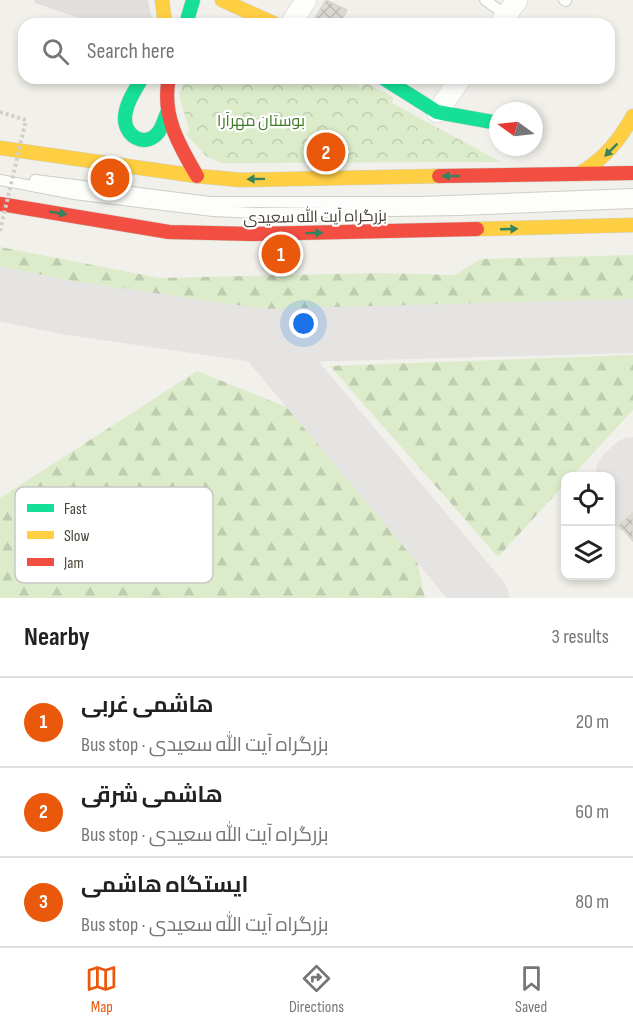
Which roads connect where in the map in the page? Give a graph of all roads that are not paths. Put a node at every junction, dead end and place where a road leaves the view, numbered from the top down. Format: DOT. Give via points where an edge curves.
graph roads {
  1 [pos="162,0"];
  2 [pos="193,0"];
  3 [pos="222,0"];
  4 [pos="306,0"];
  5 [pos="485,0"];
  6 [pos="508,13"];
  7 [pos="164,18"];
  8 [pos="188,18"];
  9 [pos="262,18"];
  10 [pos="295,18"];
  11 [pos="139,84"];
  12 [pos="166,84"];
  13 [pos="393,84"];
  14 [pos="457,84"];
  15 [pos="437,112"];
  16 [pos="167,113"];
  17 [pos="633,116"];
  18 [pos="489,121"];
  19 [pos="0,148"];
  20 [pos="0,172"];
  21 [pos="633,172"];
  22 [pos="579,174"];
  23 [pos="196,176"];
  24 [pos="0,180"];
  25 [pos="633,194"];
  26 [pos="633,203"];
  27 [pos="0,204"];
  28 [pos="633,225"];
  1 -- 7 [label="main road"];
  2 -- 8 [label="main road"];
  3 -- 9 [label="main road"];
  4 -- 10 [label="street"];
  5 -- 6 [label="lane"];
  11 -- 16 [label="main road" via="124,118 126,131 136,140 147,140 158,133"];
  12 -- 16 [label="main road"];
  13 -- 15 [label="main road"];
  14 -- 15 [label="street"];
  15 -- 18 [label="main road"];
  16 -- 23 [label="main road" via="178,145"];
  17 -- 22 [label="main road, one-way" via="617,144"];
  19 -- 23 [label="main road"];
  20 -- 25 [label="lane" via="87,188 210,202 421,202"];
  21 -- 22 [label="main road"];
  22 -- 23 [label="main road, one-way" via="255,180"];
  24 -- 26 [label="lane" via="74,194 235,212 460,210"];
  27 -- 28 [label="main road, بزرگراه آیت الله سعیدی, one-way" via="169,232"];
}
